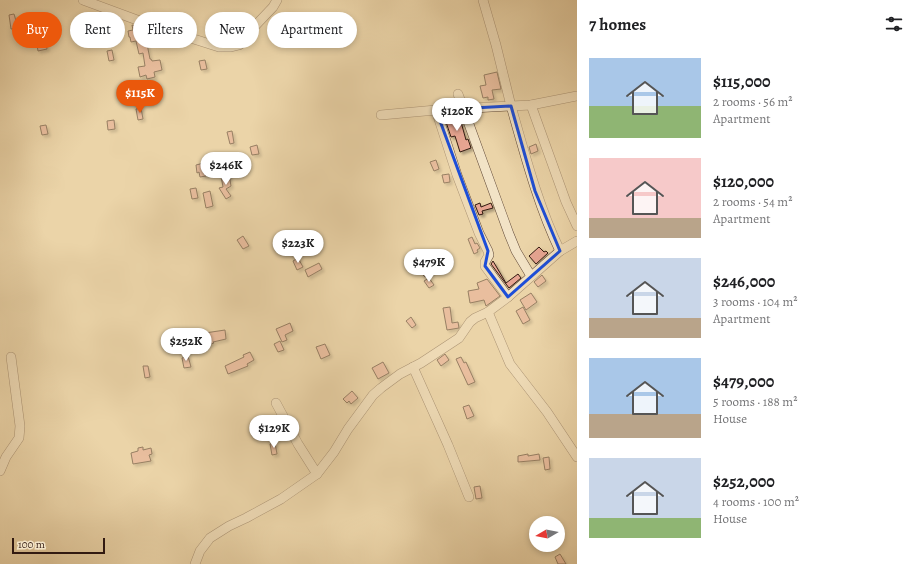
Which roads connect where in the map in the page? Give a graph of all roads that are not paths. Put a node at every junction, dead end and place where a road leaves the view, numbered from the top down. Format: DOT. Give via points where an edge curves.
graph roads {
  1 [pos="83,0"];
  2 [pos="277,0"];
  3 [pos="483,0"];
  4 [pos="458,94"];
  5 [pos="577,96"];
  6 [pos="531,105"];
  7 [pos="511,106"];
  8 [pos="436,110"];
  9 [pos="464,110"];
  10 [pos="381,115"];
  11 [pos="577,226"];
  12 [pos="577,241"];
  13 [pos="560,251"];
  14 [pos="531,276"];
  15 [pos="508,297"];
  16 [pos="488,312"];
  17 [pos="11,357"];
  18 [pos="413,367"];
  19 [pos="276,403"];
  20 [pos="577,457"];
  21 [pos="0,471"];
  22 [pos="317,474"];
  23 [pos="470,497"];
  24 [pos="195,564"];
  1 -- 2 [label="street" via="171,32 231,47 245,41"];
  3 -- 7 [label="street"];
  4 -- 9 [label="street"];
  5 -- 6 [label="street"];
  6 -- 7 [label="street"];
  6 -- 11 [label="street"];
  7 -- 9 [label="street"];
  7 -- 13 [label="street" via="535,191"];
  8 -- 9 [label="street"];
  8 -- 10 [label="street"];
  8 -- 15 [label="street" via="457,176 488,251 485,266"];
  9 -- 14 [label="street" via="511,240"];
  12 -- 13 [label="street"];
  13 -- 14 [label="street"];
  14 -- 15 [label="street"];
  15 -- 16 [label="street"];
  16 -- 18 [label="street" via="470,322 459,338"];
  16 -- 20 [label="street" via="510,364 543,406"];
  17 -- 21 [label="street" via="20,434"];
  18 -- 22 [label="street" via="373,395"];
  18 -- 23 [label="street"];
  19 -- 22 [label="street"];
  22 -- 24 [label="street" via="281,499 210,538 200,551"];
}
